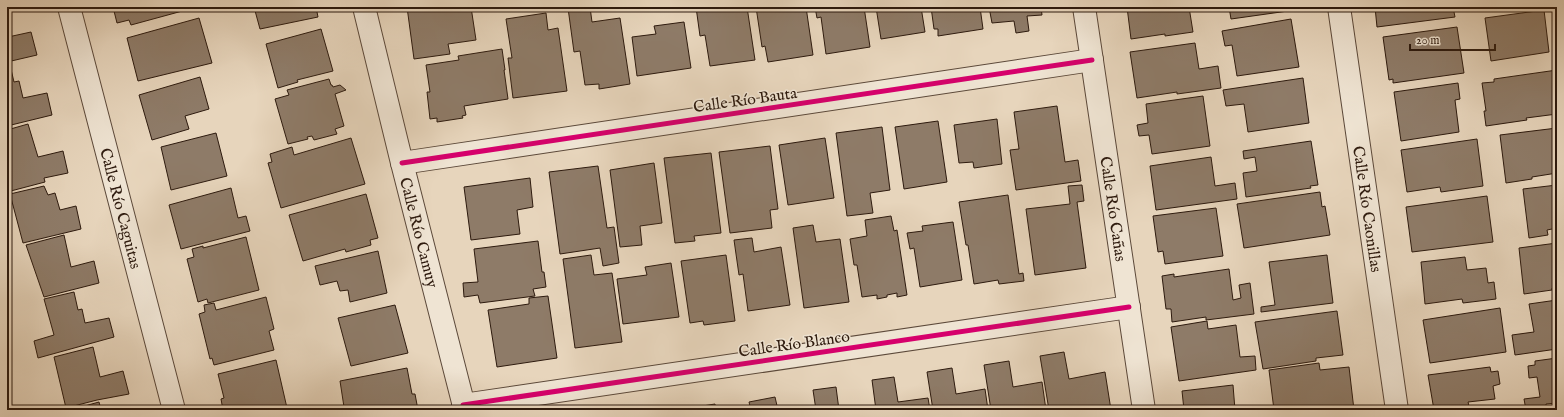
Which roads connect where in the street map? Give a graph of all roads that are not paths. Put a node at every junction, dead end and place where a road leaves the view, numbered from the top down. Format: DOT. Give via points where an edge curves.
graph roads {
  1 [pos="69,7"];
  2 [pos="364,7"];
  3 [pos="1084,7"];
  4 [pos="1339,7"];
  5 [pos="1092,60"];
  6 [pos="402,163"];
  7 [pos="1128,307"];
  8 [pos="464,408"];
  9 [pos="174,410"];
  10 [pos="1144,410"];
  11 [pos="1398,410"];
  1 -- 9 [label="street, Calle Río Caguitas"];
  2 -- 6 [label="street, Calle Río Camuy"];
  3 -- 5 [label="street, Calle Río Cañas"];
  4 -- 11 [label="street, Calle Río Caonillas"];
  5 -- 6 [label="street, Calle Río Bauta"];
  5 -- 7 [label="street, Calle Río Cañas"];
  6 -- 8 [label="street, Calle Río Camuy"];
  7 -- 8 [label="street, Calle Río Blanco"];
  7 -- 10 [label="street, Calle Río Cañas"];
}
